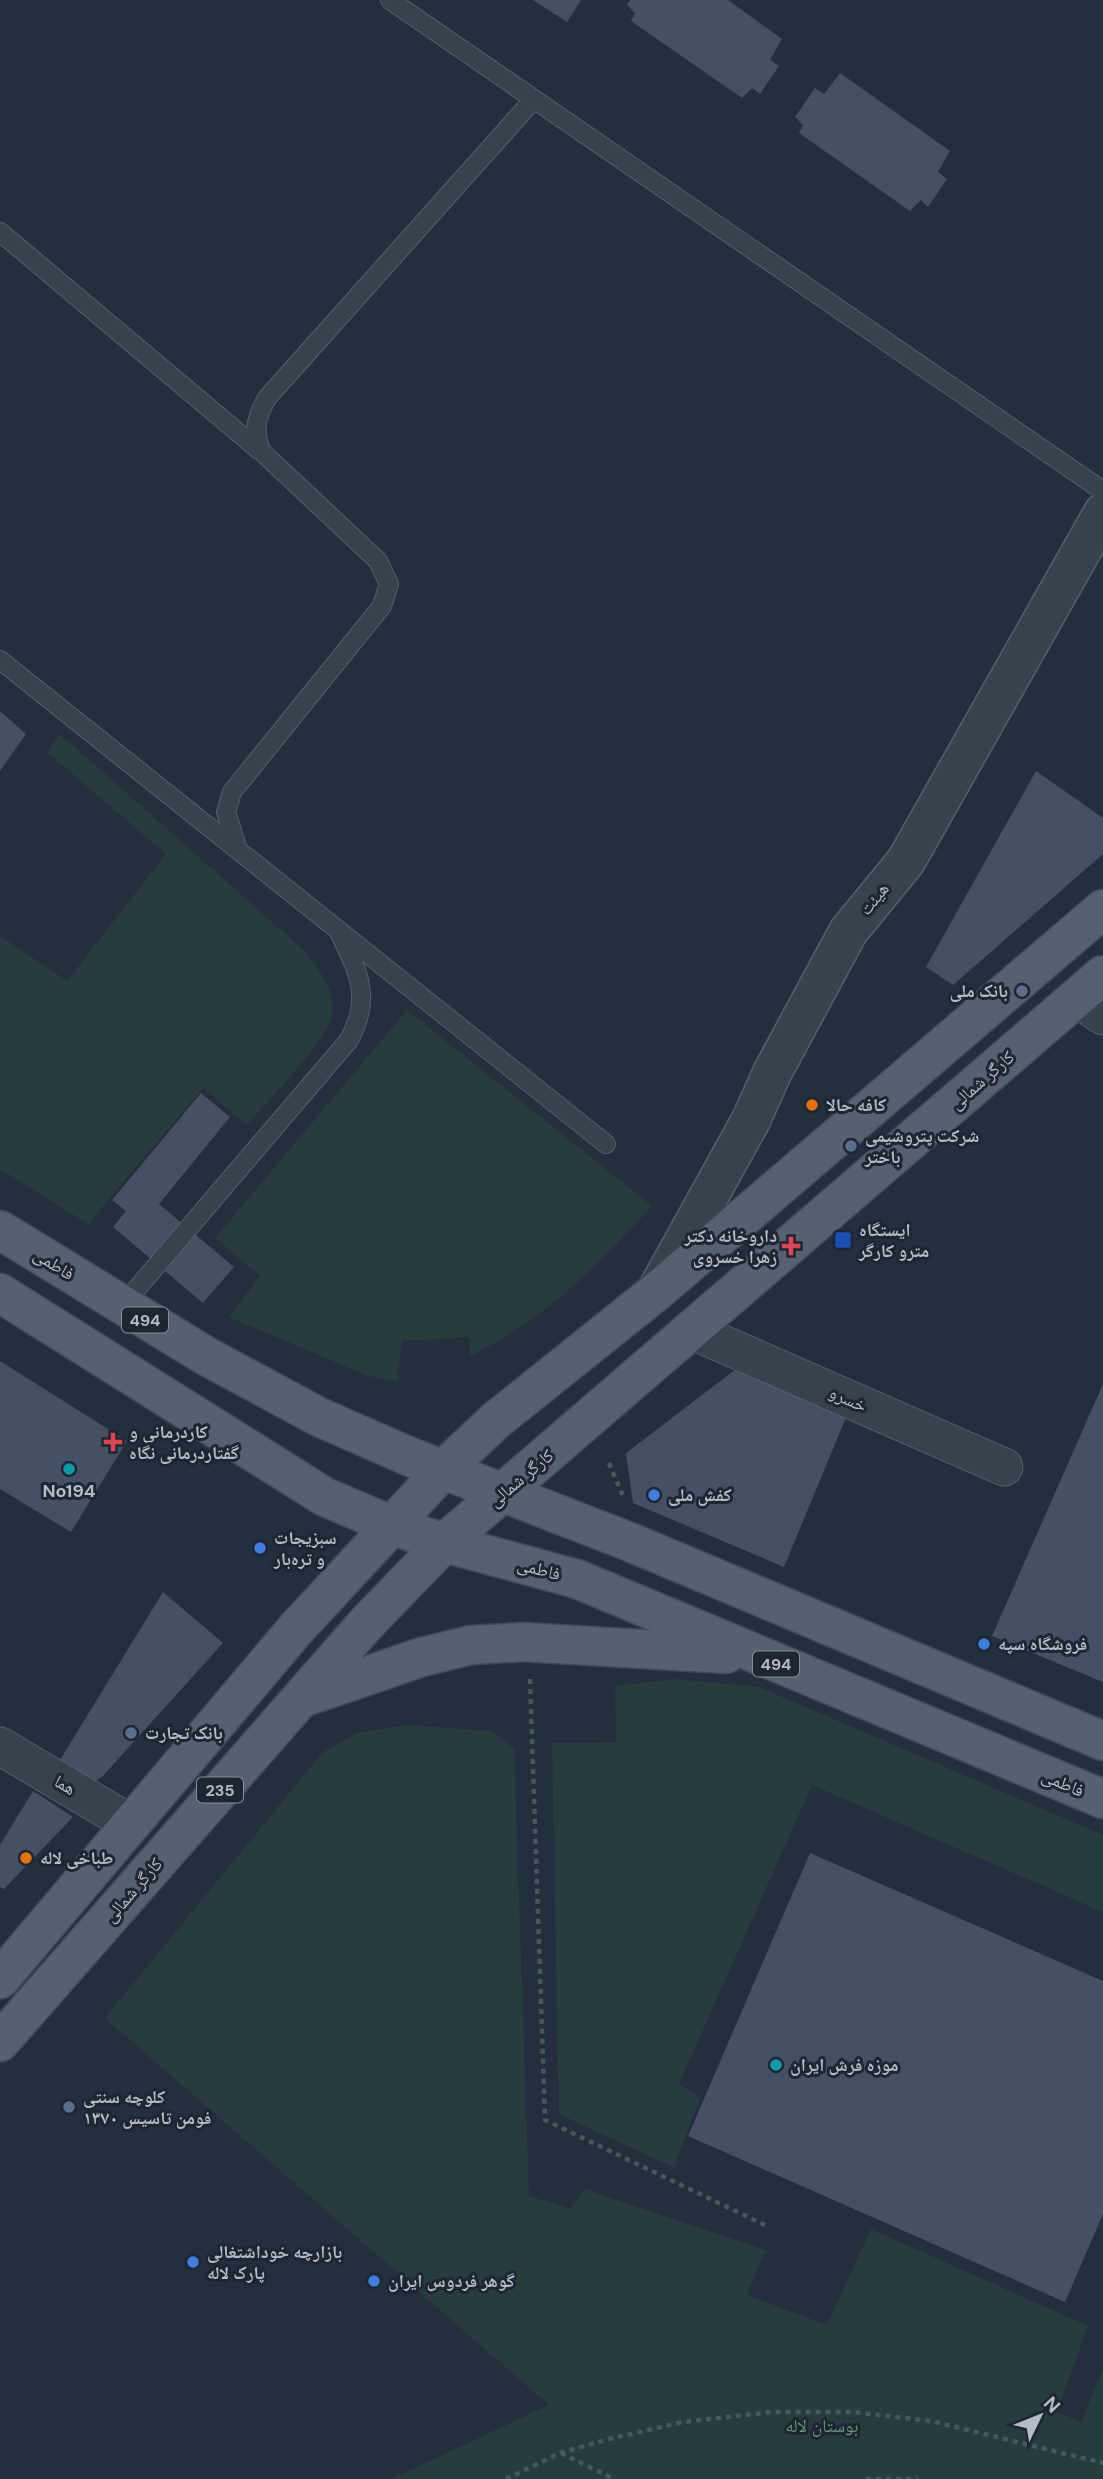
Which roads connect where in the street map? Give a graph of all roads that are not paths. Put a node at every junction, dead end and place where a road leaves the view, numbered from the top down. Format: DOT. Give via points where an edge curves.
graph roads {
  1 [pos="390,0"];
  2 [pos="534,99"];
  3 [pos="0,232"];
  4 [pos="261,451"];
  5 [pos="1103,491"];
  6 [pos="1103,513"];
  7 [pos="0,660"];
  8 [pos="238,850"];
  9 [pos="1103,909"];
  10 [pos="339,931"];
  11 [pos="1094,996"];
  12 [pos="958,1035"];
  13 [pos="990,1073"];
  14 [pos="606,1144"];
  15 [pos="0,1230"];
  16 [pos="656,1292"];
  17 [pos="0,1293"];
  18 [pos="122,1306"];
  19 [pos="693,1331"];
  20 [pos="1004,1467"];
  21 [pos="444,1469"];
  22 [pos="504,1492"];
  23 [pos="391,1525"];
  24 [pos="444,1543"];
  25 [pos="761,1657"];
  26 [pos="300,1699"];
  27 [pos="1103,1741"];
  28 [pos="0,1746"];
  29 [pos="1103,1799"];
  30 [pos="131,1824"];
  31 [pos="168,1849"];
  32 [pos="0,1979"];
  33 [pos="0,2042"];
  1 -- 2 [label="lane"];
  2 -- 4 [label="lane" via="268,398 254,434"];
  2 -- 5 [label="lane"];
  3 -- 4 [label="lane"];
  4 -- 8 [label="lane" via="378,561 388,584 382,606 232,792 226,812"];
  6 -- 16 [label="street, هیئت" via="906,861 848,932"];
  7 -- 8 [label="lane"];
  8 -- 10 [label="lane"];
  9 -- 12 [label="main road"];
  10 -- 14 [label="lane"];
  10 -- 18 [label="lane" via="360,982 361,1018 349,1040"];
  11 -- 13 [label="main road, کارگر شمالی / 235"];
  12 -- 13 [label="main road"];
  12 -- 16 [label="main road"];
  13 -- 19 [label="main road, کارگر شمالی / 235"];
  15 -- 18 [label="main road, فاطمی / 494"];
  16 -- 21 [label="main road" via="495,1421"];
  17 -- 23 [label="main road, فاطمی / 494" via="326,1497"];
  18 -- 21 [label="main road, فاطمی / 494" via="319,1417"];
  19 -- 20 [label="street, خسرو"];
  19 -- 22 [label="main road, کارگر شمالی / 235"];
  21 -- 22 [label="main road, فاطمی / 494"];
  21 -- 23 [label="main road"];
  22 -- 24 [label="main road, کارگر شمالی / 235"];
  22 -- 27 [label="main road, فاطمی / 494"];
  23 -- 24 [label="main road, فاطمی / 494"];
  23 -- 30 [label="main road" via="295,1630"];
  24 -- 25 [label="main road, فاطمی / 494" via="577,1579"];
  24 -- 26 [label="main road, کارگر شمالی / 235"];
  25 -- 26 [label="main road" via="645,1647 523,1642 471,1645"];
  25 -- 29 [label="main road, فاطمی / 494"];
  26 -- 31 [label="main road, کارگر شمالی / 235"];
  28 -- 30 [label="street, هما"];
  30 -- 31 [label="main road"];
  30 -- 32 [label="main road"];
  31 -- 33 [label="main road, کارگر شمالی / 235"];
}
